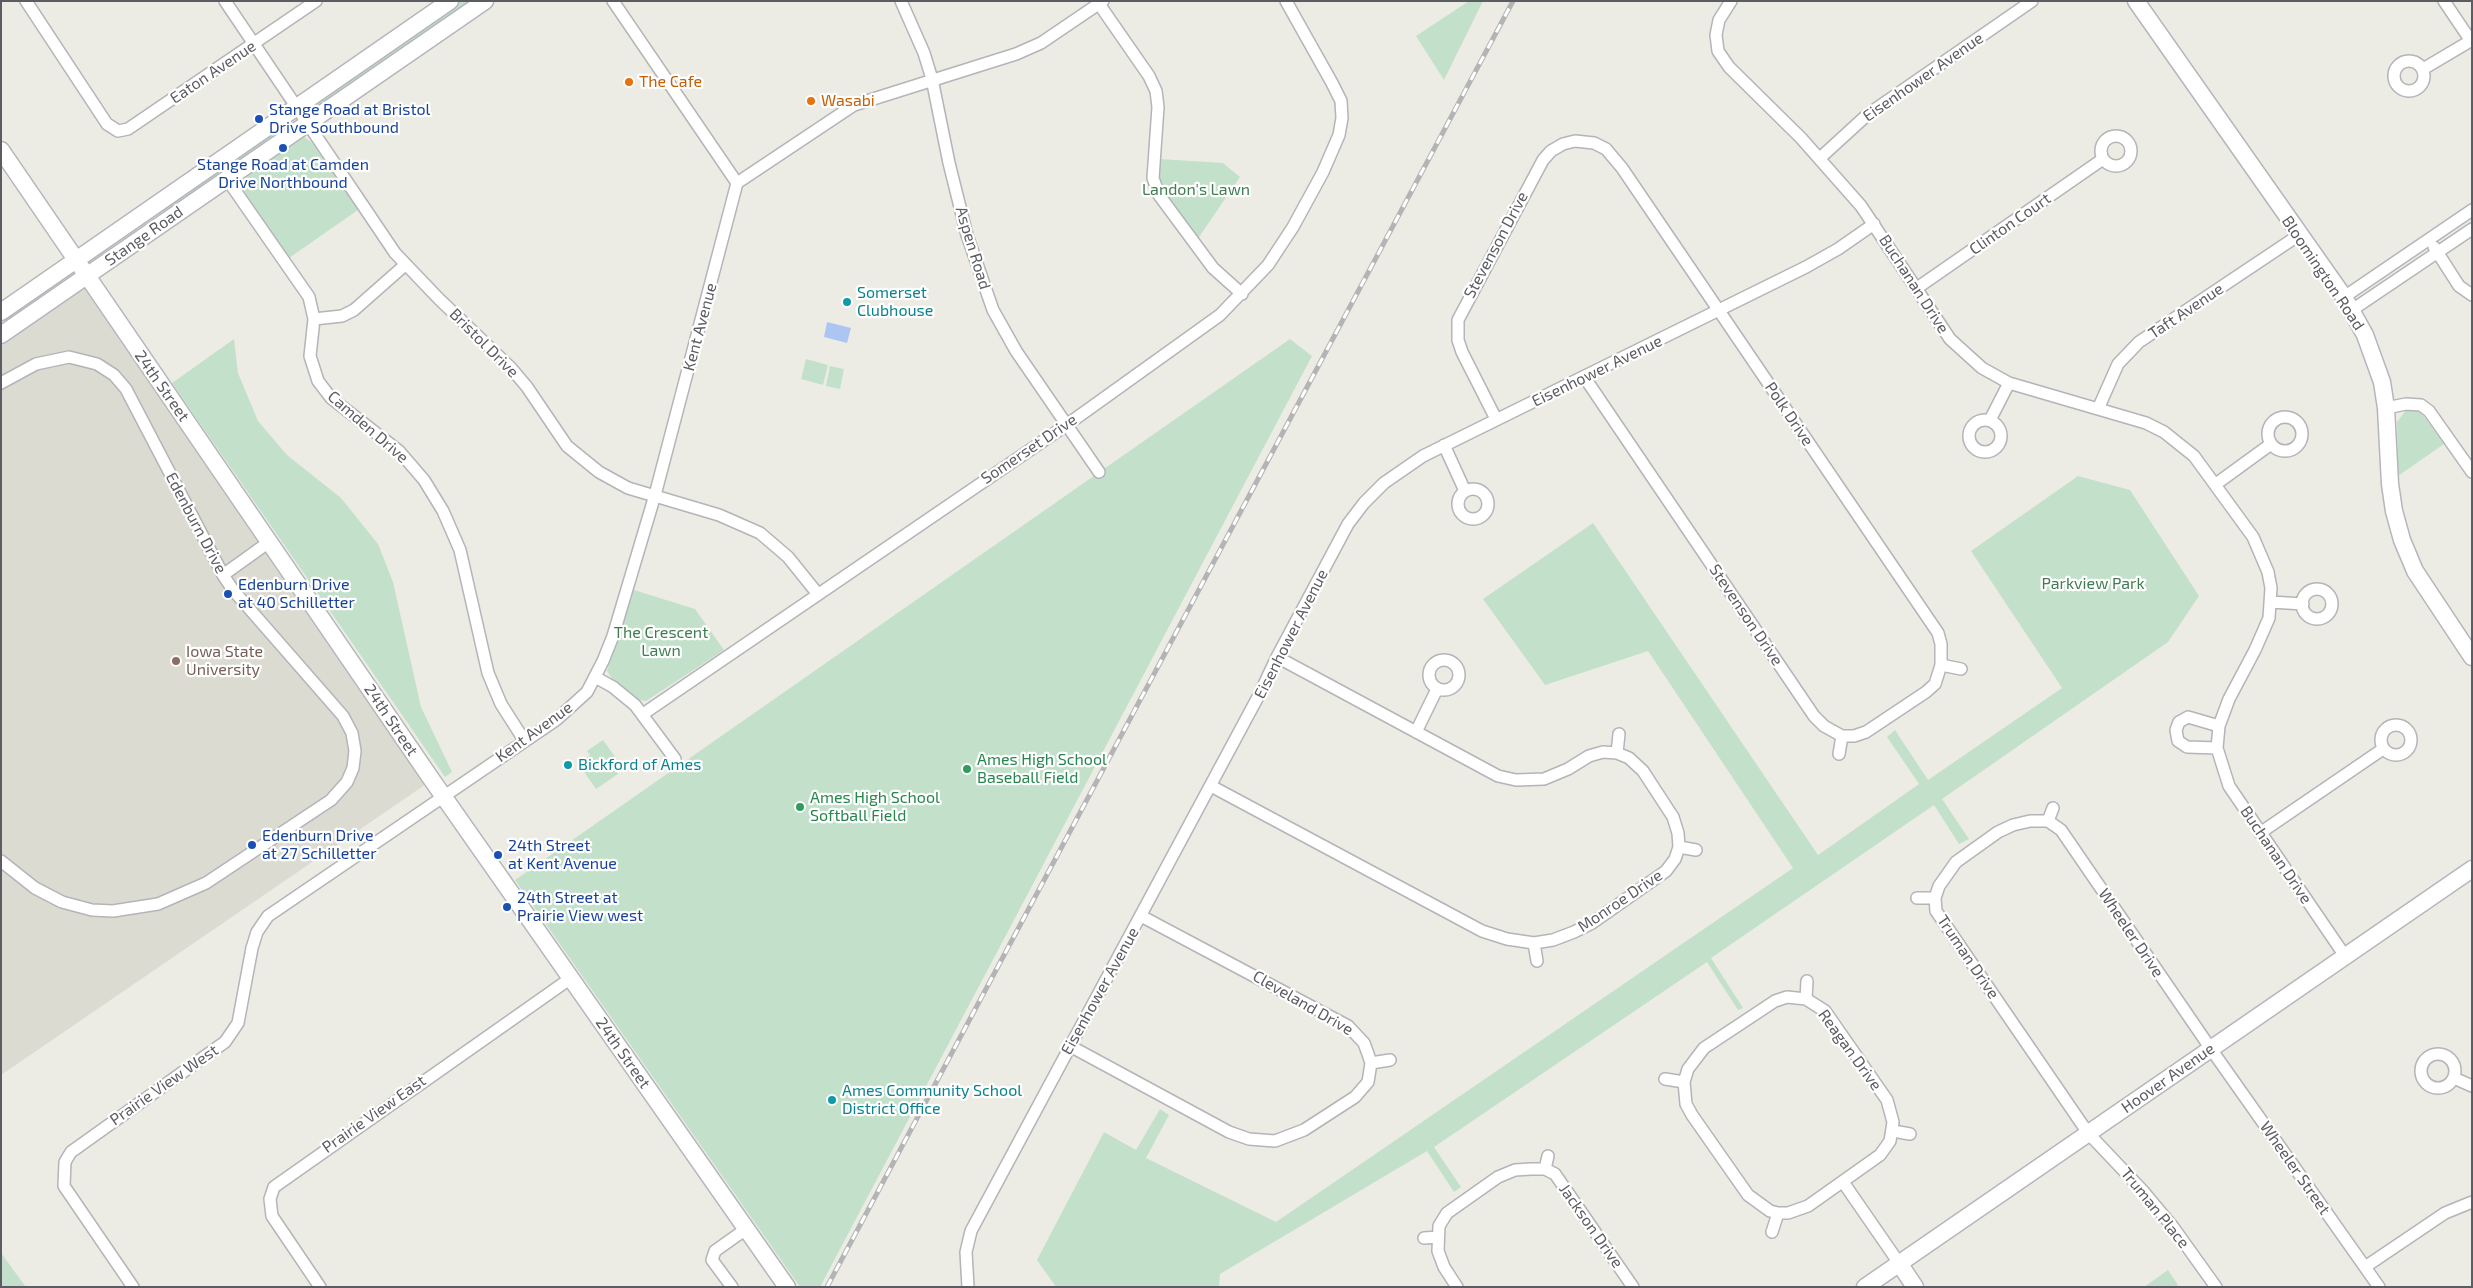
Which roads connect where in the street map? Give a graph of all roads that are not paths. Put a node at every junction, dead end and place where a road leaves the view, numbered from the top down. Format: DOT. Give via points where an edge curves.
graph roads {
  1 [pos="26,1"];
  2 [pos="225,1"];
  3 [pos="316,1"];
  4 [pos="450,1"];
  5 [pos="485,1"];
  6 [pos="613,1"];
  7 [pos="901,1"];
  8 [pos="1286,1"];
  9 [pos="1731,1"];
  10 [pos="2032,1"];
  11 [pos="2136,1"];
  12 [pos="2444,1"];
  13 [pos="1099,2"];
  14 [pos="302,5"];
  15 [pos="2471,41"];
  16 [pos="254,44"];
  17 [pos="2423,69"];
  18 [pos="932,79"];
  19 [pos="296,108"];
  20 [pos="306,123"];
  21 [pos="1,150"];
  22 [pos="1820,158"];
  23 [pos="2103,159"];
  24 [pos="1622,168"];
  25 [pos="227,179"];
  26 [pos="737,183"];
  27 [pos="2472,210"];
  28 [pos="2459,219"];
  29 [pos="1874,224"];
  30 [pos="2470,233"];
  31 [pos="2299,235"];
  32 [pos="2429,239"];
  33 [pos="2437,252"];
  34 [pos="75,261"];
  35 [pos="405,265"];
  36 [pos="86,276"];
  37 [pos="1917,288"];
  38 [pos="1242,294"];
  39 [pos="2472,295"];
  40 [pos="2348,304"];
  41 [pos="1718,311"];
  42 [pos="1,312"];
  43 [pos="314,319"];
  44 [pos="1,335"];
  45 [pos="1585,378"];
  46 [pos="1,383"];
  47 [pos="2009,383"];
  48 [pos="2386,408"];
  49 [pos="2098,409"];
  50 [pos="1496,419"];
  51 [pos="1990,420"];
  52 [pos="1068,424"];
  53 [pos="2271,444"];
  54 [pos="1444,445"];
  55 [pos="1099,472"];
  56 [pos="2472,472"];
  57 [pos="2216,484"];
  58 [pos="1465,491"];
  59 [pos="654,495"];
  60 [pos="269,542"];
  61 [pos="223,575"];
  62 [pos="817,593"];
  63 [pos="2271,602"];
  64 [pos="2302,604"];
  65 [pos="1276,657"];
  66 [pos="2472,657"];
  67 [pos="1941,665"];
  68 [pos="1961,668"];
  69 [pos="595,677"];
  70 [pos="1437,689"];
  71 [pos="643,714"];
  72 [pos="2219,726"];
  73 [pos="1416,732"];
  74 [pos="1619,734"];
  75 [pos="1842,736"];
  76 [pos="524,740"];
  77 [pos="2217,748"];
  78 [pos="2383,749"];
  79 [pos="1617,753"];
  80 [pos="1839,754"];
  81 [pos="675,759"];
  82 [pos="1211,786"];
  83 [pos="444,797"];
  84 [pos="2053,808"];
  85 [pos="2048,821"];
  86 [pos="2260,833"];
  87 [pos="1679,847"];
  88 [pos="1696,850"];
  89 [pos="2,863"];
  90 [pos="2472,869"];
  91 [pos="1917,898"];
  92 [pos="1935,898"];
  93 [pos="1141,916"];
  94 [pos="1534,943"];
  95 [pos="2345,956"];
  96 [pos="1537,961"];
  97 [pos="571,978"];
  98 [pos="1807,981"];
  99 [pos="1806,999"];
  100 [pos="1070,1046"];
  101 [pos="2210,1049"];
  102 [pos="1390,1060"];
  103 [pos="1371,1063"];
  104 [pos="1665,1078"];
  105 [pos="2454,1078"];
  106 [pos="1684,1082"];
  107 [pos="2472,1086"];
  108 [pos="1893,1131"];
  109 [pos="2088,1133"];
  110 [pos="1910,1134"];
  111 [pos="1548,1156"];
  112 [pos="1545,1169"];
  113 [pos="1843,1182"];
  114 [pos="2472,1202"];
  115 [pos="1778,1213"];
  116 [pos="746,1229"];
  117 [pos="1772,1232"];
  118 [pos="1438,1237"];
  119 [pos="1424,1238"];
  120 [pos="1899,1263"];
  121 [pos="2365,1267"];
  122 [pos="133,1287"];
  123 [pos="320,1287"];
  124 [pos="732,1287"];
  125 [pos="787,1287"];
  126 [pos="968,1287"];
  127 [pos="1457,1287"];
  128 [pos="1633,1287"];
  129 [pos="1865,1287"];
  130 [pos="1916,1287"];
  131 [pos="2216,1287"];
  132 [pos="2379,1287"];
  1 -- 16 [label="street, Eaton Avenue" via="107,124 118,131 128,129"];
  2 -- 16 [label="street, Bristol Drive"];
  3 -- 14 [label="street, Eaton Avenue"];
  4 -- 19 [label="main road, Stange Road"];
  5 -- 20 [label="main road, Stange Road"];
  6 -- 26 [label="street"];
  7 -- 18 [label="street, Aspen Road" via="921,44"];
  8 -- 38 [label="street, Somerset Drive" via="1332,83 1342,118 1323,172 1293,227 1268,265"];
  9 -- 22 [label="street, Buchanan Drive" via="1719,20 1716,35 1718,51 1729,67"];
  10 -- 22 [label="street, Eisenhower Avenue" via="1867,115"];
  11 -- 31 [label="main road, Bloomington Road"];
  12 -- 15 [label="street"];
  13 -- 18 [label="street" via="1042,43"];
  13 -- 38 [label="street" via="1156,91 1158,107 1153,178 1159,195 1213,268"];
  14 -- 16 [label="street, Eaton Avenue"];
  15 -- 17 [label="street"];
  16 -- 19 [label="street, Bristol Drive"];
  18 -- 26 [label="street" via="854,104"];
  18 -- 52 [label="street, Aspen Road" via="967,235 993,310 1016,350"];
  19 -- 20 [label="street, Bristol Drive"];
  19 -- 34 [label="main road, Stange Road"];
  20 -- 25 [label="main road, Stange Road"];
  20 -- 35 [label="street, Bristol Drive"];
  21 -- 34 [label="main road, 24th Street"];
  22 -- 29 [label="street, Buchanan Drive"];
  23 -- 37 [label="street, Clinton Court"];
  24 -- 41 [label="street, Polk Drive"];
  24 -- 50 [label="street, Stevenson Drive" via="1606,149 1589,142 1575,141 1551,151 1534,172 1462,310 1458,320 1458,340"];
  25 -- 36 [label="main road, Stange Road"];
  25 -- 43 [label="street, Camden Drive" via="309,297"];
  26 -- 59 [label="street, Kent Avenue"];
  27 -- 28 [label="street"];
  28 -- 30 [label="street"];
  28 -- 32 [label="street"];
  29 -- 37 [label="street, Buchanan Drive"];
  29 -- 41 [label="street, Eisenhower Avenue" via="1806,267"];
  30 -- 33 [label="street"];
  31 -- 40 [label="main road, Bloomington Road"];
  31 -- 49 [label="street, Taft Avenue" via="2139,342 2118,364"];
  32 -- 33 [label="street"];
  32 -- 40 [label="street"];
  33 -- 39 [label="street" via="2460,286"];
  33 -- 40 [label="street"];
  34 -- 36 [label="main road, 24th Street"];
  34 -- 42 [label="main road, Stange Road"];
  35 -- 43 [label="street" via="354,310 342,316"];
  35 -- 59 [label="street, Bristol Drive" via="511,368 567,446 599,472 628,488"];
  36 -- 44 [label="main road, Stange Road"];
  36 -- 60 [label="main road, 24th Street"];
  37 -- 47 [label="street, Buchanan Drive" via="1950,339 1982,368"];
  38 -- 52 [label="street, Somerset Drive" via="1220,315"];
  40 -- 48 [label="main road, Bloomington Road" via="2375,360"];
  41 -- 45 [label="street, Eisenhower Avenue"];
  41 -- 67 [label="street, Polk Drive" via="1938,633"];
  43 -- 76 [label="street, Camden Drive" via="310,356 318,381 331,398 399,451 424,480 443,511 460,550 488,673 500,704"];
  45 -- 50 [label="street, Eisenhower Avenue"];
  45 -- 75 [label="street, Stevenson Drive" via="1814,716"];
  46 -- 61 [label="street, Edenburn Drive" via="36,364 69,357 97,364 114,375 126,389"];
  47 -- 49 [label="street, Buchanan Drive"];
  47 -- 51 [label="street"];
  48 -- 56 [label="street" via="2421,405 2429,411"];
  48 -- 66 [label="main road, Bloomington Road" via="2390,484 2402,540 2419,579"];
  49 -- 57 [label="street, Buchanan Drive" via="2146,423 2164,432 2194,456"];
  50 -- 54 [label="street, Eisenhower Avenue"];
  52 -- 55 [label="street, Aspen Road"];
  52 -- 62 [label="street, Somerset Drive"];
  53 -- 57 [label="street"];
  54 -- 58 [label="street"];
  54 -- 65 [label="street, Eisenhower Avenue" via="1402,469 1364,503 1348,524"];
  57 -- 63 [label="street, Buchanan Drive" via="2263,557"];
  59 -- 62 [label="street, Bristol Drive" via="720,515 760,533 788,557"];
  59 -- 69 [label="street, Kent Avenue" via="613,636"];
  60 -- 61 [label="street"];
  60 -- 83 [label="main road, 24th Street"];
  61 -- 89 [label="street, Edenburn Drive" via="343,716 352,733 355,751 353,768 341,791 206,883 150,906 113,911 92,910 62,902 35,888"];
  62 -- 71 [label="street, Somerset Drive"];
  63 -- 64 [label="street"];
  63 -- 72 [label="street, Buchanan Drive" via="2263,633 2229,699"];
  65 -- 73 [label="street"];
  65 -- 82 [label="street, Eisenhower Avenue"];
  67 -- 68 [label="street"];
  67 -- 75 [label="street" via="1935,684 1926,692 1866,732"];
  69 -- 71 [label="street" via="613,687"];
  69 -- 76 [label="street, Kent Avenue" via="587,692 561,715"];
  70 -- 73 [label="street"];
  71 -- 81 [label="street"];
  72 -- 77 [label="street, Buchanan Drive"];
  72 -- 77 [label="street" via="2188,717 2179,722 2176,730 2178,741 2187,747"];
  73 -- 79 [label="street" via="1498,776 1516,780 1544,779 1588,756"];
  74 -- 79 [label="street"];
  75 -- 80 [label="street"];
  76 -- 83 [label="street, Kent Avenue"];
  77 -- 86 [label="street, Buchanan Drive" via="2230,786"];
  78 -- 86 [label="street"];
  79 -- 87 [label="street" via="1629,758 1642,771 1673,816"];
  82 -- 93 [label="street, Eisenhower Avenue"];
  82 -- 94 [label="street, Monroe Drive" via="1482,931"];
  83 -- 97 [label="main road, 24th Street"];
  83 -- 122 [label="street, Prairie View West" via="268,916 257,932 252,948 238,1023 225,1042 71,1152 65,1162 64,1186"];
  84 -- 85 [label="street"];
  85 -- 92 [label="street, Truman Drive" via="2030,820 1998,832 1956,862 1942,880"];
  85 -- 101 [label="street, Wheeler Drive" via="2061,830"];
  86 -- 95 [label="street, Buchanan Drive"];
  87 -- 88 [label="street"];
  87 -- 94 [label="street, Monroe Drive" via="1666,871 1592,923 1553,940"];
  90 -- 95 [label="main road, Hoover Avenue"];
  91 -- 92 [label="street"];
  92 -- 109 [label="street, Truman Drive" via="1936,911 1944,924"];
  93 -- 100 [label="street, Eisenhower Avenue"];
  93 -- 103 [label="street, Cleveland Drive" via="1348,1026 1364,1043"];
  94 -- 96 [label="street"];
  95 -- 101 [label="main road, Hoover Avenue"];
  97 -- 116 [label="main road, 24th Street"];
  97 -- 123 [label="street, Prairie View East" via="274,1186 270,1199 272,1216"];
  98 -- 99 [label="street"];
  99 -- 106 [label="street, Reagan Drive" via="1775,1001 1712,1043 1695,1057"];
  99 -- 108 [label="street, Reagan Drive" via="1829,1016 1887,1100 1892,1112"];
  100 -- 103 [label="street" via="1229,1132 1263,1141 1275,1141 1304,1130 1355,1097 1368,1082"];
  100 -- 126 [label="street, Eisenhower Avenue" via="971,1231 966,1252"];
  101 -- 109 [label="main road, Hoover Avenue"];
  101 -- 121 [label="street, Wheeler Street"];
  102 -- 103 [label="street"];
  104 -- 106 [label="street"];
  105 -- 107 [label="street"];
  106 -- 115 [label="street" via="1686,1104 1692,1115 1748,1195 1764,1208"];
  108 -- 110 [label="street"];
  108 -- 113 [label="street" via="1880,1155"];
  109 -- 120 [label="main road, Hoover Avenue"];
  109 -- 131 [label="street, Truman Place" via="2173,1227"];
  111 -- 112 [label="street"];
  112 -- 118 [label="street" via="1515,1170 1498,1177 1447,1213 1439,1226"];
  112 -- 128 [label="street, Jackson Drive" via="1555,1174 1563,1184"];
  113 -- 115 [label="street" via="1803,1208"];
  113 -- 120 [label="street"];
  114 -- 121 [label="street" via="2445,1213"];
  115 -- 117 [label="street"];
  116 -- 124 [label="street" via="715,1251 712,1260"];
  116 -- 125 [label="main road, 24th Street"];
  118 -- 119 [label="street"];
  118 -- 127 [label="street" via="1438,1251 1444,1267"];
  120 -- 129 [label="main road, Hoover Avenue"];
  120 -- 130 [label="main road"];
  121 -- 132 [label="street, Wheeler Street"];
}
